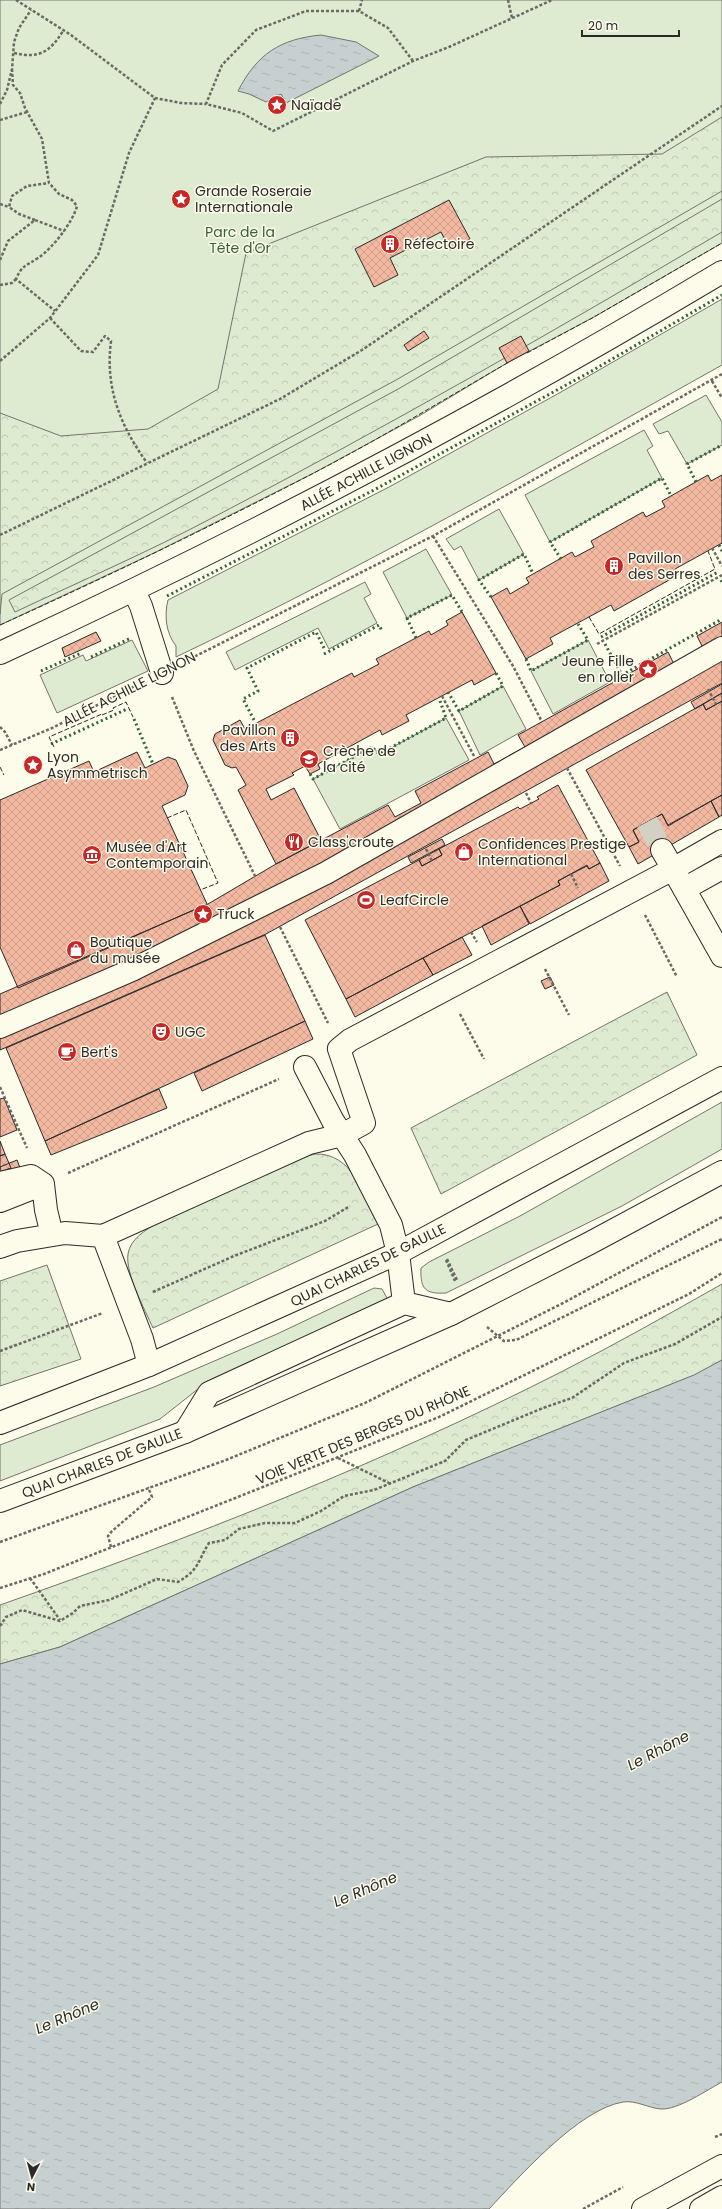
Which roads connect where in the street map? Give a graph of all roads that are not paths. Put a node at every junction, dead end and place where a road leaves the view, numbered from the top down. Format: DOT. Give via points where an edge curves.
graph roads {
  1 [pos="722,272"];
  2 [pos="134,591"];
  3 [pos="722,648"];
  4 [pos="0,654"];
  5 [pos="162,673"];
  6 [pos="722,841"];
  7 [pos="668,860"];
  8 [pos="722,868"];
  9 [pos="684,889"];
  10 [pos="722,956"];
  11 [pos="0,1027"];
  12 [pos="305,1067"];
  13 [pos="722,1078"];
  14 [pos="342,1135"];
  15 [pos="722,1172"];
  16 [pos="0,1183"];
  17 [pos="43,1184"];
  18 [pos="0,1201"];
  19 [pos="52,1235"];
  20 [pos="103,1236"];
  21 [pos="0,1246"];
  22 [pos="398,1253"];
  23 [pos="404,1303"];
  24 [pos="451,1314"];
  25 [pos="149,1365"];
  26 [pos="0,1423"];
  27 [pos="185,1432"];
  28 [pos="0,1501"];
  29 [pos="722,2166"];
  30 [pos="722,2197"];
  31 [pos="643,2209"];
  32 [pos="701,2209"];
  1 -- 2 [label="main road, ALLÉE ACHILLE LIGNON" via="596,347 422,442"];
  2 -- 4 [label="main road, ALLÉE ACHILLE LIGNON"];
  2 -- 5 [label="main road"];
  3 -- 11 [label="main road" via="326,873 132,970"];
  6 -- 7 [label="main road"];
  7 -- 9 [label="main road"];
  7 -- 14 [label="main road" via="632,890 344,1045 364,1123"];
  8 -- 9 [label="main road"];
  9 -- 10 [label="main road"];
  12 -- 14 [label="main road"];
  13 -- 22 [label="main road, QUAI CHARLES DE GAULLE"];
  14 -- 20 [label="main road" via="309,1143"];
  14 -- 22 [label="main road" via="392,1225"];
  15 -- 24 [label="main road, QUAI CHARLES DE GAULLE"];
  16 -- 17 [label="main road" via="31,1176"];
  17 -- 18 [label="main road"];
  17 -- 19 [label="main road"];
  19 -- 20 [label="main road" via="65,1233"];
  19 -- 21 [label="main road"];
  20 -- 25 [label="main road" via="142,1339"];
  22 -- 23 [label="main road"];
  22 -- 25 [label="main road, QUAI CHARLES DE GAULLE"];
  23 -- 24 [label="main road"];
  23 -- 27 [label="main road" via="208,1394"];
  24 -- 27 [label="main road, QUAI CHARLES DE GAULLE"];
  25 -- 26 [label="main road, QUAI CHARLES DE GAULLE"];
  27 -- 28 [label="main road, QUAI CHARLES DE GAULLE"];
  29 -- 31 [label="main road"];
  30 -- 32 [label="main road"];
}
